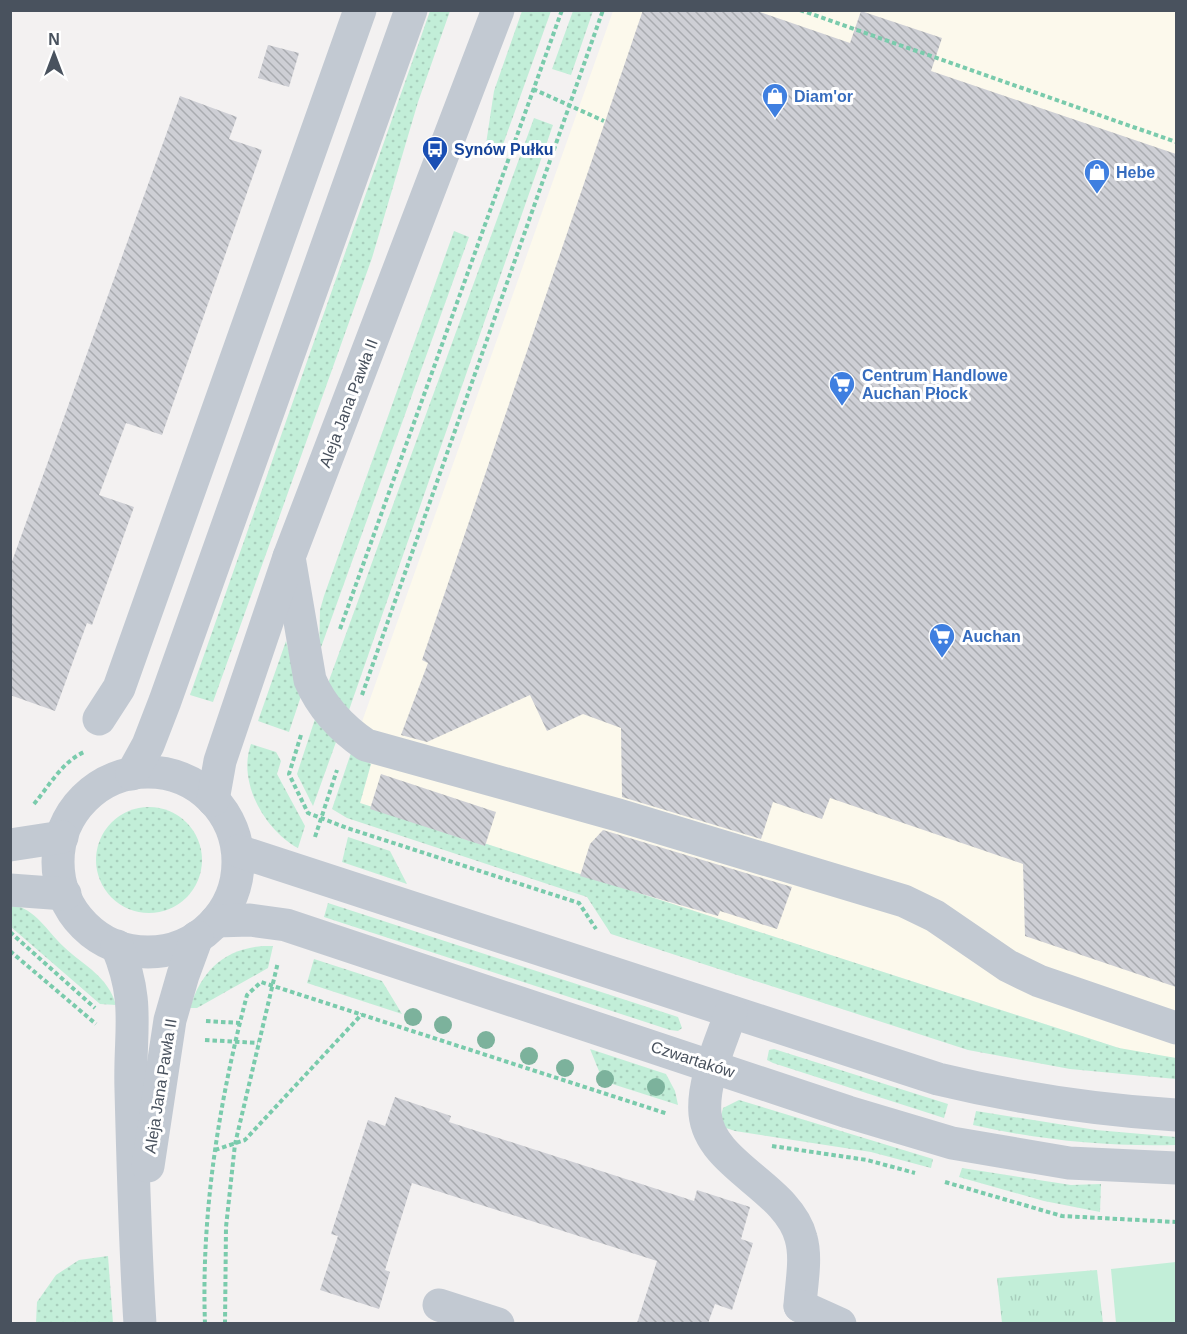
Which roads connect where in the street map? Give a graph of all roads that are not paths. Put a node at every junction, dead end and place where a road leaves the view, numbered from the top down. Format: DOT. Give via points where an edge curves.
graph roads {
  1 [pos="360,10"];
  2 [pos="411,10"];
  3 [pos="498,10"];
  4 [pos="289,557"];
  5 [pos="99,719"];
  6 [pos="132,774"];
  7 [pos="213,800"];
  8 [pos="62,837"];
  9 [pos="10,845"];
  10 [pos="237,851"];
  11 [pos="10,890"];
  12 [pos="65,894"];
  13 [pos="206,929"];
  14 [pos="117,945"];
  15 [pos="731,1012"];
  16 [pos="1176,1028"];
  17 [pos="714,1065"];
  18 [pos="1176,1115"];
  19 [pos="1176,1168"];
  20 [pos="136,1238"];
  21 [pos="439,1305"];
  22 [pos="794,1315"];
  23 [pos="140,1323"];
  24 [pos="498,1323"];
  25 [pos="840,1323"];
  1 -- 5 [label="street" via="119,688"];
  2 -- 6 [label="street" via="165,700"];
  3 -- 4 [label="street, Aleja Jana Pawła II"];
  4 -- 7 [label="street, Aleja Jana Pawła II" via="220,761"];
  4 -- 16 [label="street" via="307,669 316,695 349,733 366,745 618,815 904,902 935,916 1008,966 1039,981"];
  6 -- 7 [label="street" via="174,776 198,787"];
  6 -- 8 [label="street" via="113,780 84,798 72,813"];
  7 -- 10 [label="street" via="226,817"];
  8 -- 9 [label="street"];
  8 -- 12 [label="street" via="59,870"];
  10 -- 13 [label="street" via="234,888 227,906"];
  10 -- 15 [label="street"];
  11 -- 12 [label="street"];
  12 -- 14 [label="street" via="89,928"];
  13 -- 14 [label="street" via="171,949 152,951"];
  13 -- 17 [label="street, Czwartaków" via="250,920 286,925"];
  13 -- 20 [label="street, Aleja Jana Pawła II" via="183,975 170,1020"];
  14 -- 20 [label="street, Aleja Jana Pawła II" via="128,975 134,1017 131,1085"];
  15 -- 17 [label="street"];
  15 -- 18 [label="street" via="967,1086 1086,1107"];
  17 -- 19 [label="street, Czwartaków" via="952,1143 1069,1163"];
  17 -- 22 [label="street" via="705,1102 709,1130 720,1148 778,1202 799,1231 803,1250"];
  20 -- 23 [label="street, Aleja Jana Pawła II"];
  21 -- 24 [label="street"];
  22 -- 25 [label="street"];
}
